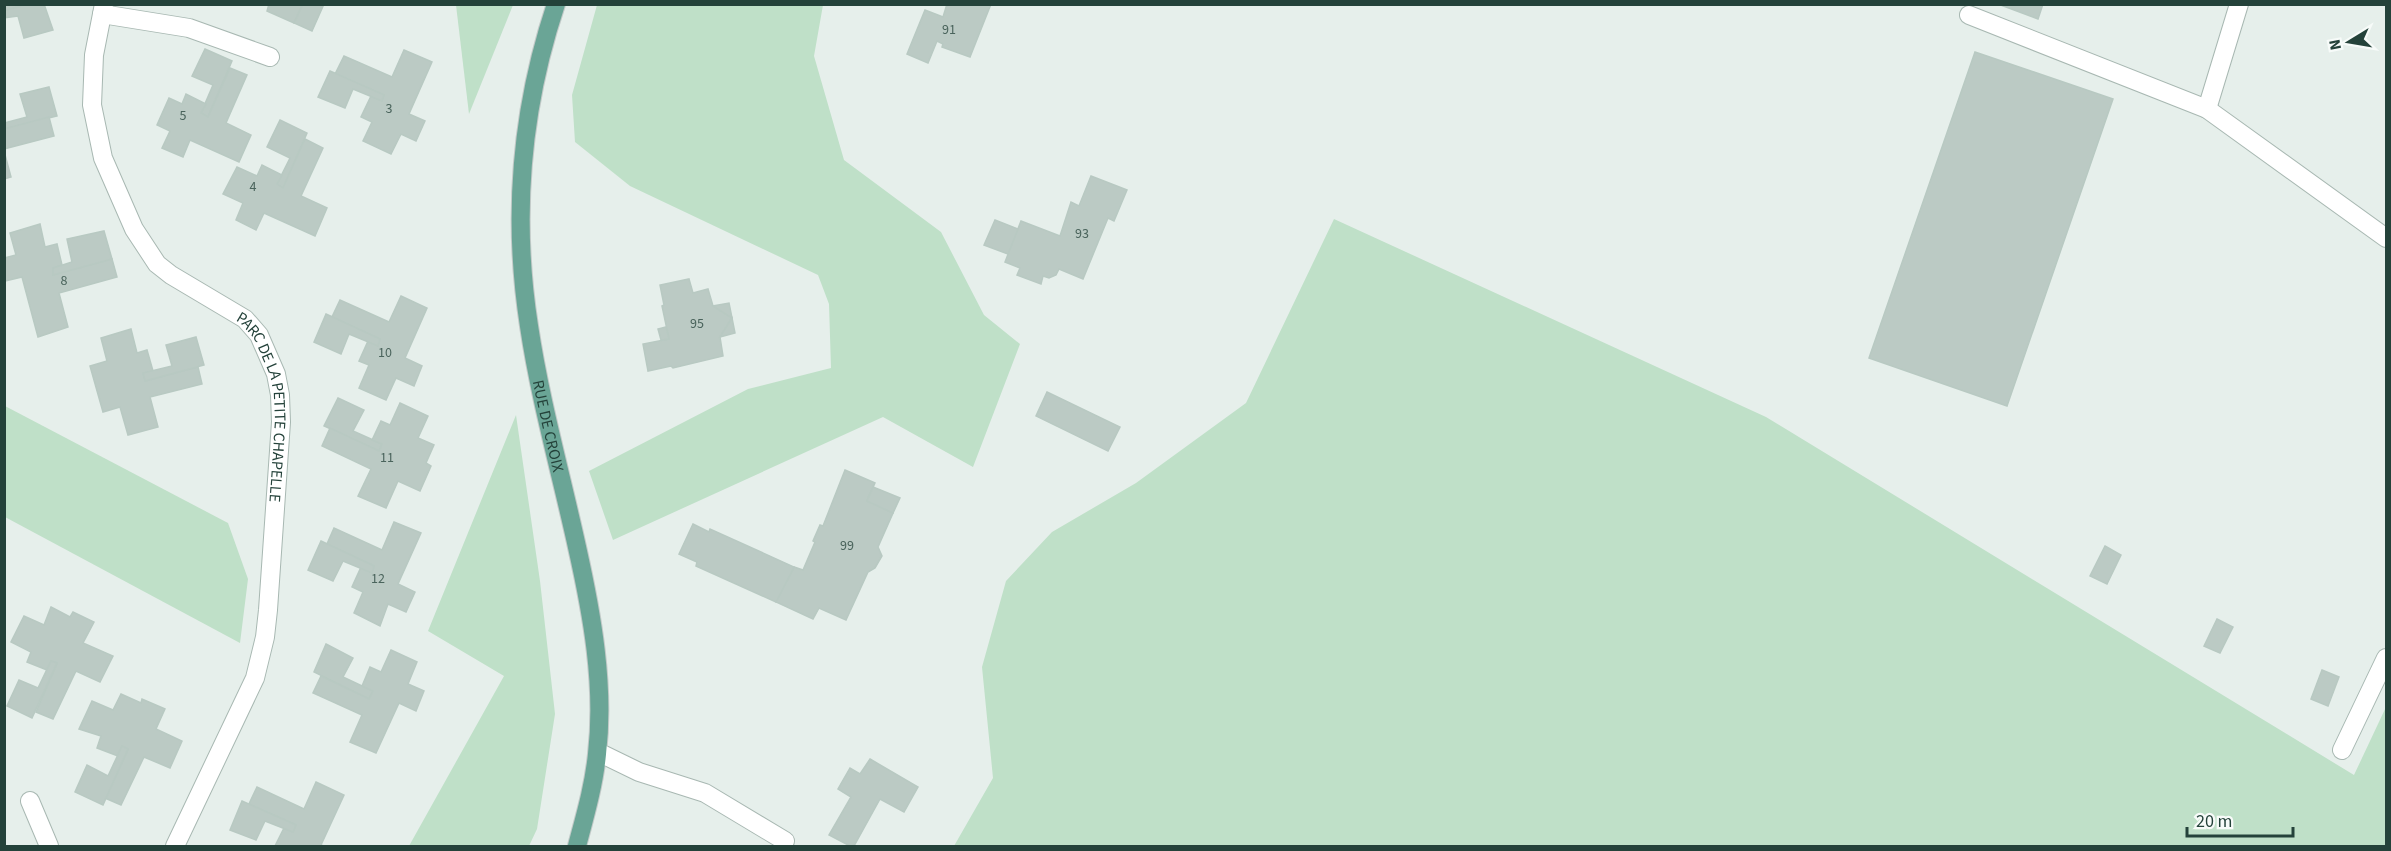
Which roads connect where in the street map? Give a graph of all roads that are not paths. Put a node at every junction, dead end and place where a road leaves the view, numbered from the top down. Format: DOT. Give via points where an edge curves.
graph roads {
  1 [pos="556,4"];
  2 [pos="2239,4"];
  3 [pos="103,9"];
  4 [pos="1969,15"];
  5 [pos="270,57"];
  6 [pos="2207,109"];
  7 [pos="2386,237"];
  8 [pos="2386,658"];
  9 [pos="2342,750"];
  10 [pos="598,752"];
  11 [pos="30,801"];
  12 [pos="785,841"];
  13 [pos="49,846"];
  14 [pos="176,846"];
  15 [pos="577,846"];
  1 -- 10 [label="main road, RUE DE CROIX" via="530,104 521,173 519,232 530,335 595,645"];
  2 -- 6 [label="street"];
  3 -- 5 [label="street, PARC DE LA PETITE CHAPELLE" via="189,28"];
  3 -- 14 [label="street, PARC DE LA PETITE CHAPELLE" via="92,105 103,158 134,229 157,264 245,319 268,351 280,395 268,610 260,661"];
  4 -- 6 [label="street"];
  6 -- 7 [label="street"];
  8 -- 9 [label="street"];
  10 -- 12 [label="street" via="639,772 705,793"];
  10 -- 15 [label="main road, RUE DE CROIX"];
  11 -- 13 [label="street"];
}
